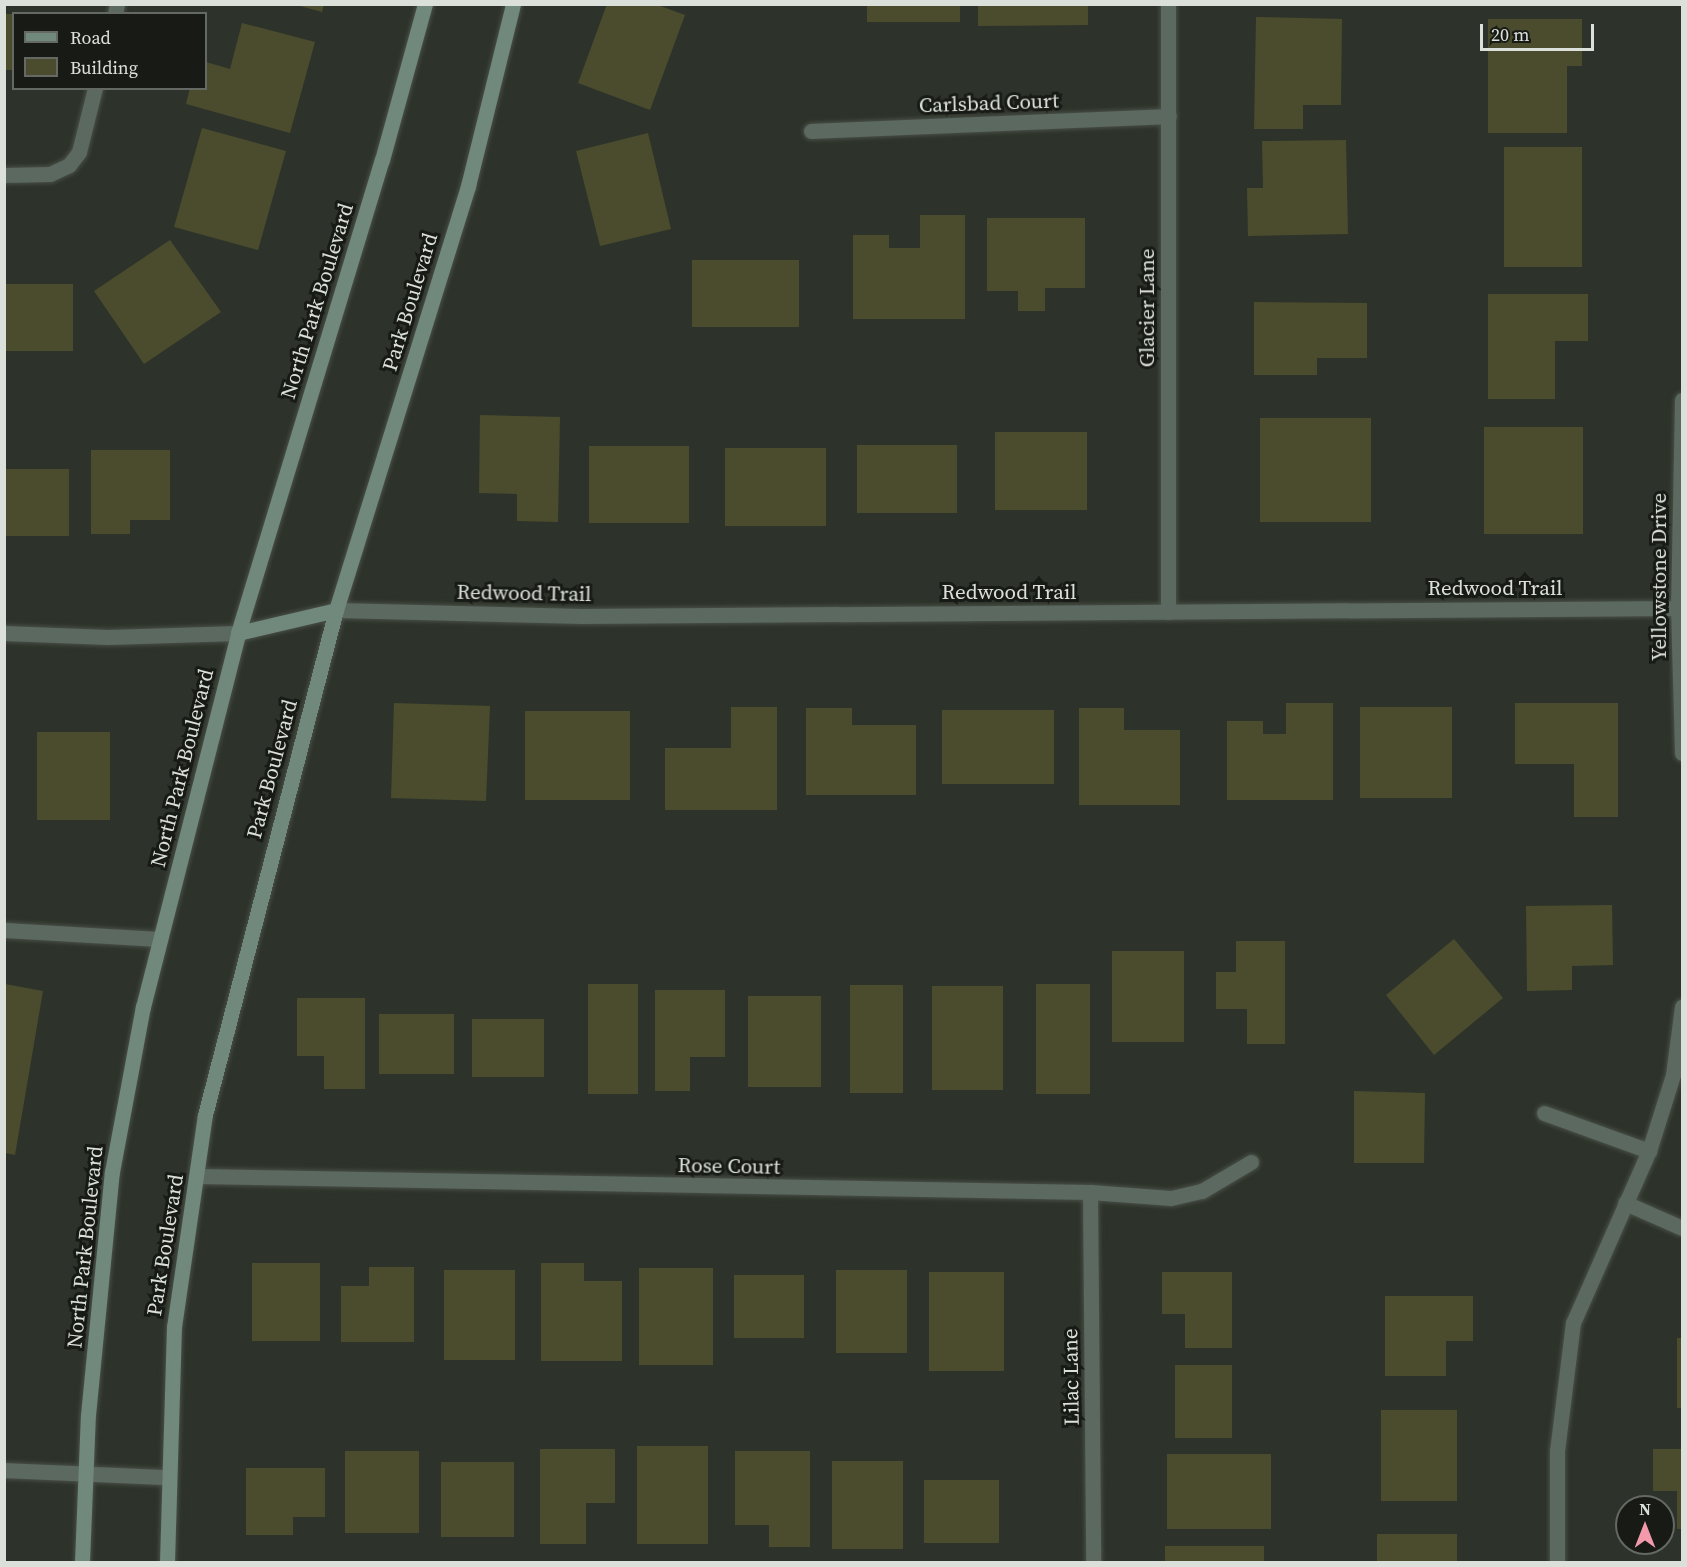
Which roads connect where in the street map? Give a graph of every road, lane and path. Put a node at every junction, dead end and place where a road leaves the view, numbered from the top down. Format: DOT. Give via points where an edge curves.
graph roads {
  1 [pos="425,4"];
  2 [pos="513,4"];
  3 [pos="1168,4"];
  4 [pos="94,90"];
  5 [pos="1169,116"];
  6 [pos="811,131"];
  7 [pos="4,175"];
  8 [pos="1683,400"];
  9 [pos="1680,608"];
  10 [pos="336,610"];
  11 [pos="1168,612"];
  12 [pos="4,633"];
  13 [pos="238,633"];
  14 [pos="1683,753"];
  15 [pos="4,930"];
  16 [pos="160,939"];
  17 [pos="1683,1007"];
  18 [pos="1544,1113"];
  19 [pos="1649,1151"];
  20 [pos="1251,1161"];
  21 [pos="198,1176"];
  22 [pos="1090,1192"];
  23 [pos="1625,1203"];
  24 [pos="1683,1228"];
  25 [pos="4,1470"];
  26 [pos="85,1474"];
  27 [pos="167,1477"];
  28 [pos="82,1563"];
  29 [pos="167,1563"];
  30 [pos="1093,1563"];
  31 [pos="1557,1563"];
  1 -- 13 [label="main road, North Park Boulevard"];
  2 -- 10 [label="main road, Park Boulevard" via="468,186"];
  3 -- 5 [label="street, Glacier Lane"];
  4 -- 7 [label="street" via="79,152 69,165 50,174"];
  5 -- 6 [label="street, Carlsbad Court"];
  5 -- 11 [label="street, Glacier Lane"];
  8 -- 9 [label="street, Yellowstone Drive"];
  9 -- 11 [label="street, Redwood Trail"];
  9 -- 14 [label="street, Yellowstone Drive"];
  10 -- 11 [label="street, Redwood Trail" via="582,616"];
  10 -- 13 [label="main road"];
  10 -- 21 [label="main road, Park Boulevard" via="229,1010 205,1115"];
  12 -- 13 [label="street"];
  13 -- 16 [label="main road, North Park Boulevard"];
  15 -- 16 [label="street"];
  16 -- 26 [label="main road, North Park Boulevard" via="112,1172"];
  17 -- 19 [label="street" via="1673,1076"];
  18 -- 19 [label="street"];
  19 -- 23 [label="street"];
  20 -- 22 [label="street, Rose Court" via="1202,1191 1171,1198"];
  21 -- 22 [label="street, Rose Court"];
  21 -- 27 [label="main road, Park Boulevard" via="174,1327"];
  22 -- 30 [label="street, Lilac Lane"];
  23 -- 24 [label="street"];
  23 -- 31 [label="street" via="1573,1323 1557,1451"];
  25 -- 26 [label="street"];
  26 -- 27 [label="street"];
  26 -- 28 [label="main road, North Park Boulevard"];
  27 -- 29 [label="main road, Park Boulevard"];
}
